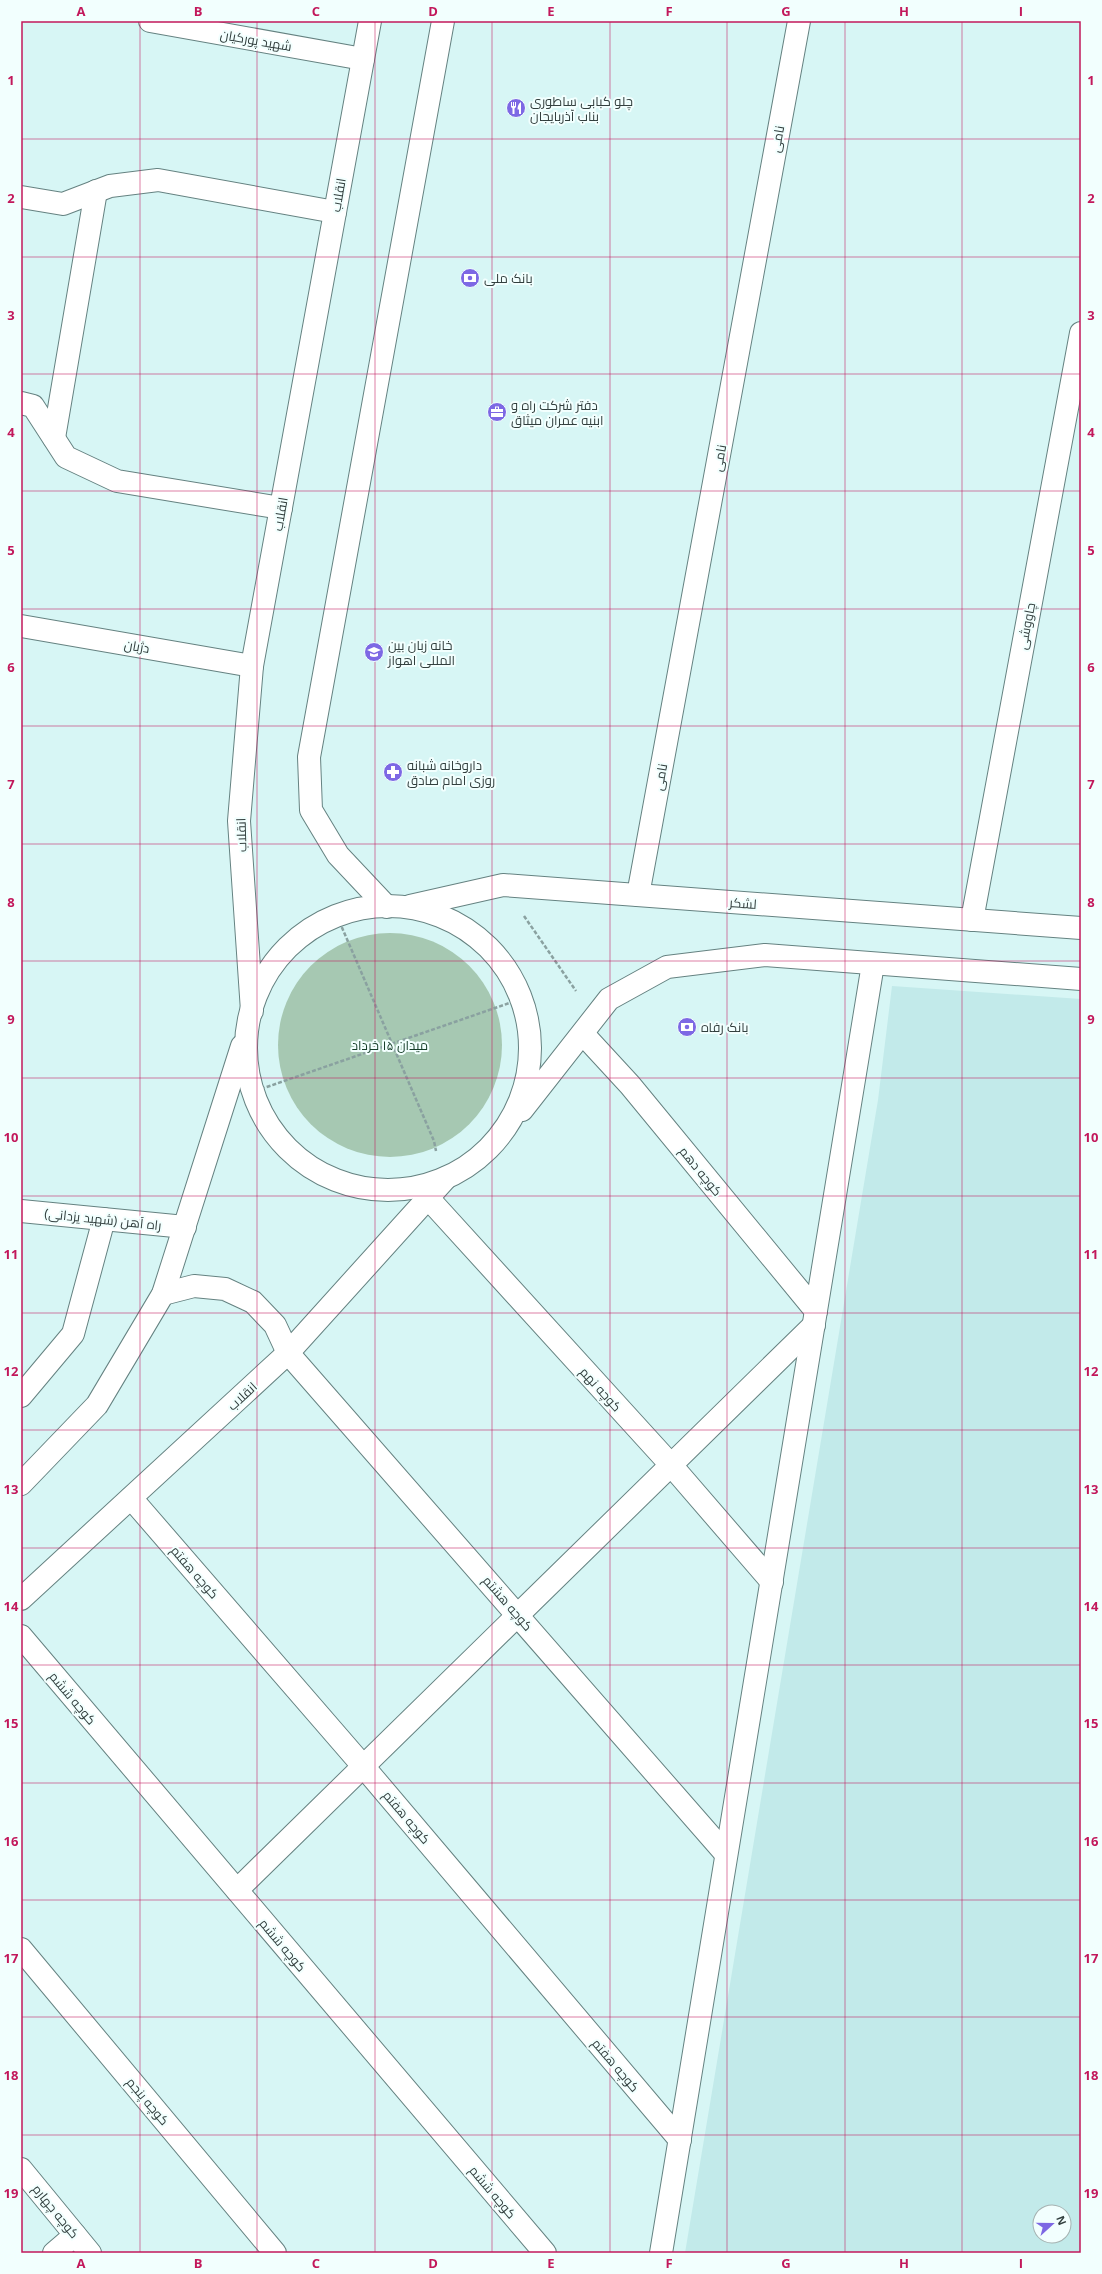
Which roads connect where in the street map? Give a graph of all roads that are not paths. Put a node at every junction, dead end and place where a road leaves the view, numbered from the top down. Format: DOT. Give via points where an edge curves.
graph roads {
  1 [pos="150,21"];
  2 [pos="370,21"];
  3 [pos="443,21"];
  4 [pos="799,21"];
  5 [pos="363,59"];
  6 [pos="96,191"];
  7 [pos="21,197"];
  8 [pos="335,212"];
  9 [pos="1081,333"];
  10 [pos="21,403"];
  11 [pos="54,438"];
  12 [pos="281,508"];
  13 [pos="21,626"];
  14 [pos="252,666"];
  15 [pos="638,895"];
  16 [pos="397,907"];
  17 [pos="972,920"];
  18 [pos="1081,928"];
  19 [pos="873,964"];
  20 [pos="1081,979"];
  21 [pos="250,1020"];
  22 [pos="589,1026"];
  23 [pos="502,1136"];
  24 [pos="447,1178"];
  25 [pos="428,1198"];
  26 [pos="21,1211"];
  27 [pos="104,1219"];
  28 [pos="185,1227"];
  29 [pos="163,1294"];
  30 [pos="815,1318"];
  31 [pos="288,1353"];
  32 [pos="21,1396"];
  33 [pos="671,1465"];
  34 [pos="21,1484"];
  35 [pos="131,1498"];
  36 [pos="772,1582"];
  37 [pos="21,1599"];
  38 [pos="518,1615"];
  39 [pos="21,1636"];
  40 [pos="363,1766"];
  41 [pos="726,1854"];
  42 [pos="237,1890"];
  43 [pos="21,1949"];
  44 [pos="680,2140"];
  45 [pos="21,2169"];
  46 [pos="75,2235"];
  47 [pos="54,2253"];
  48 [pos="90,2253"];
  49 [pos="275,2253"];
  50 [pos="545,2253"];
  51 [pos="661,2253"];
  1 -- 5 [label="street, شهید پورکیان"];
  2 -- 5 [label="street, انقلاب"];
  3 -- 16 [label="street" via="309,757 311,810 338,855"];
  4 -- 15 [label="street, نامی"];
  5 -- 8 [label="street, انقلاب"];
  6 -- 7 [label="street" via="63,204"];
  6 -- 8 [label="street" via="110,186 158,180"];
  6 -- 11 [label="street"];
  8 -- 12 [label="street, انقلاب"];
  9 -- 17 [label="street, چاووشی"];
  10 -- 11 [label="street" via="33,406"];
  11 -- 12 [label="street" via="66,457 117,481"];
  12 -- 14 [label="street, انقلاب"];
  13 -- 14 [label="street, دژبان"];
  14 -- 21 [label="street, انقلاب" via="239,821"];
  15 -- 16 [label="street, لشکر" via="503,885"];
  15 -- 17 [label="street, لشکر"];
  16 -- 21 [label="street" via="369,907 337,916 301,935 275,961 257,994"];
  16 -- 23 [label="street" via="442,917 475,935 501,962 521,999 530,1030 529,1067 520,1103"];
  17 -- 18 [label="street, لشکر"];
  19 -- 20 [label="street"];
  19 -- 22 [label="street" via="765,955 667,967 610,999"];
  19 -- 30 [label="street"];
  21 -- 24 [label="street" via="247,1067 257,1103 276,1136 302,1162 334,1180 370,1190 408,1190"];
  21 -- 28 [label="street, انقلاب"];
  22 -- 23 [label="street"];
  22 -- 30 [label="street, کوچه دهم" via="630,1085"];
  23 -- 24 [label="street" via="476,1162"];
  24 -- 25 [label="street, انقلاب"];
  25 -- 31 [label="street, انقلاب"];
  25 -- 33 [label="street, کوچه نهم"];
  26 -- 27 [label="street, راه آهن (شهید یزدانی)"];
  27 -- 28 [label="street, راه آهن (شهید یزدانی)"];
  27 -- 32 [label="street" via="73,1334"];
  28 -- 29 [label="street, انقلاب"];
  29 -- 31 [label="street, کوچه هشتم" via="194,1286 225,1289 254,1302 276,1325"];
  29 -- 34 [label="street, انقلاب" via="97,1405"];
  30 -- 33 [label="street"];
  30 -- 36 [label="street"];
  31 -- 35 [label="street, انقلاب"];
  31 -- 38 [label="street, کوچه هشتم"];
  33 -- 36 [label="street, کوچه نهم"];
  33 -- 38 [label="street"];
  35 -- 37 [label="street, انقلاب"];
  35 -- 40 [label="street, کوچه هفتم"];
  36 -- 41 [label="street"];
  38 -- 40 [label="street"];
  38 -- 41 [label="street, کوچه هشتم"];
  39 -- 42 [label="street, کوچه ششم"];
  40 -- 42 [label="street"];
  40 -- 44 [label="street, کوچه هفتم"];
  41 -- 44 [label="street"];
  42 -- 50 [label="street, کوچه ششم"];
  43 -- 49 [label="street, کوچه پنجم"];
  44 -- 51 [label="street"];
  45 -- 46 [label="street, کوچه چهارم"];
  46 -- 47 [label="street"];
  46 -- 48 [label="street, کوچه چهارم"];
}
